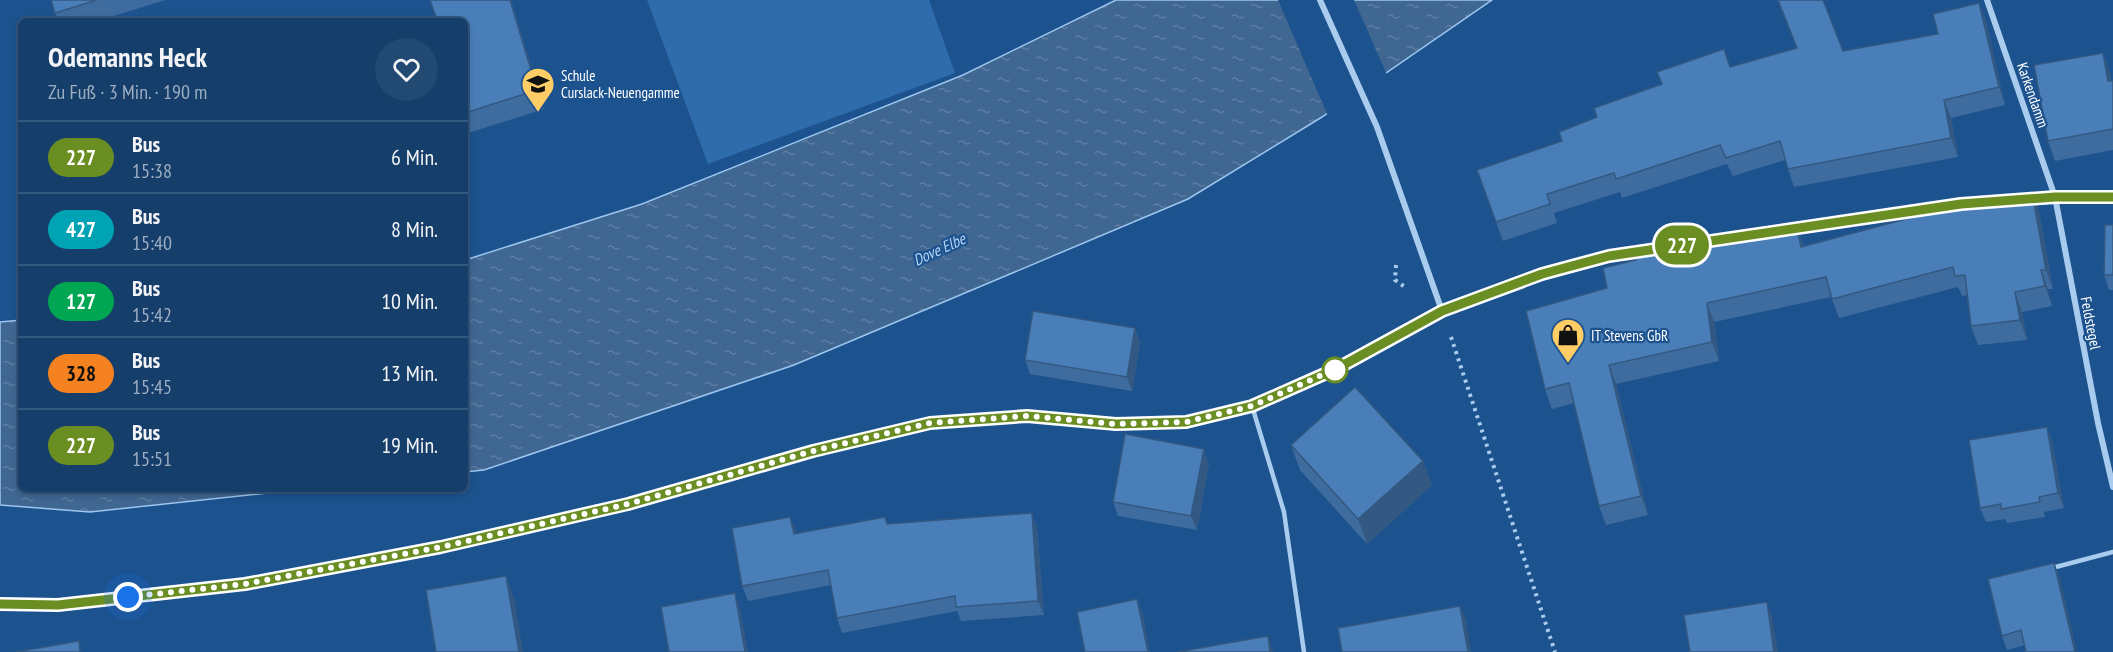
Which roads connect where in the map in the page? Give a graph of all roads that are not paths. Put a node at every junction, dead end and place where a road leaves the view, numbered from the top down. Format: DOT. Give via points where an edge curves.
graph roads {
  1 [pos="1320,0"];
  2 [pos="1988,0"];
  3 [pos="2055,197"];
  4 [pos="2113,197"];
  5 [pos="2008,201"];
  6 [pos="1985,203"];
  7 [pos="1773,232"];
  8 [pos="1749,235"];
  9 [pos="1442,311"];
  10 [pos="1252,406"];
  11 [pos="2113,488"];
  12 [pos="2113,552"];
  13 [pos="2041,571"];
  14 [pos="0,604"];
  15 [pos="1304,652"];
  1 -- 9 [label="street" via="1377,127"];
  2 -- 3 [label="street, Karkendamm"];
  3 -- 4 [label="street"];
  3 -- 5 [label="street"];
  3 -- 11 [label="street, Feldstegel"];
  6 -- 7 [label="street"];
  8 -- 9 [label="street" via="1609,256 1542,274"];
  9 -- 10 [label="street" via="1338,368"];
  10 -- 14 [label="street" via="1186,422 1116,424 1027,416 930,423 813,451 628,504 441,547 245,584 58,605"];
  10 -- 15 [label="lane" via="1284,512"];
  12 -- 13 [label="lane"];
}
